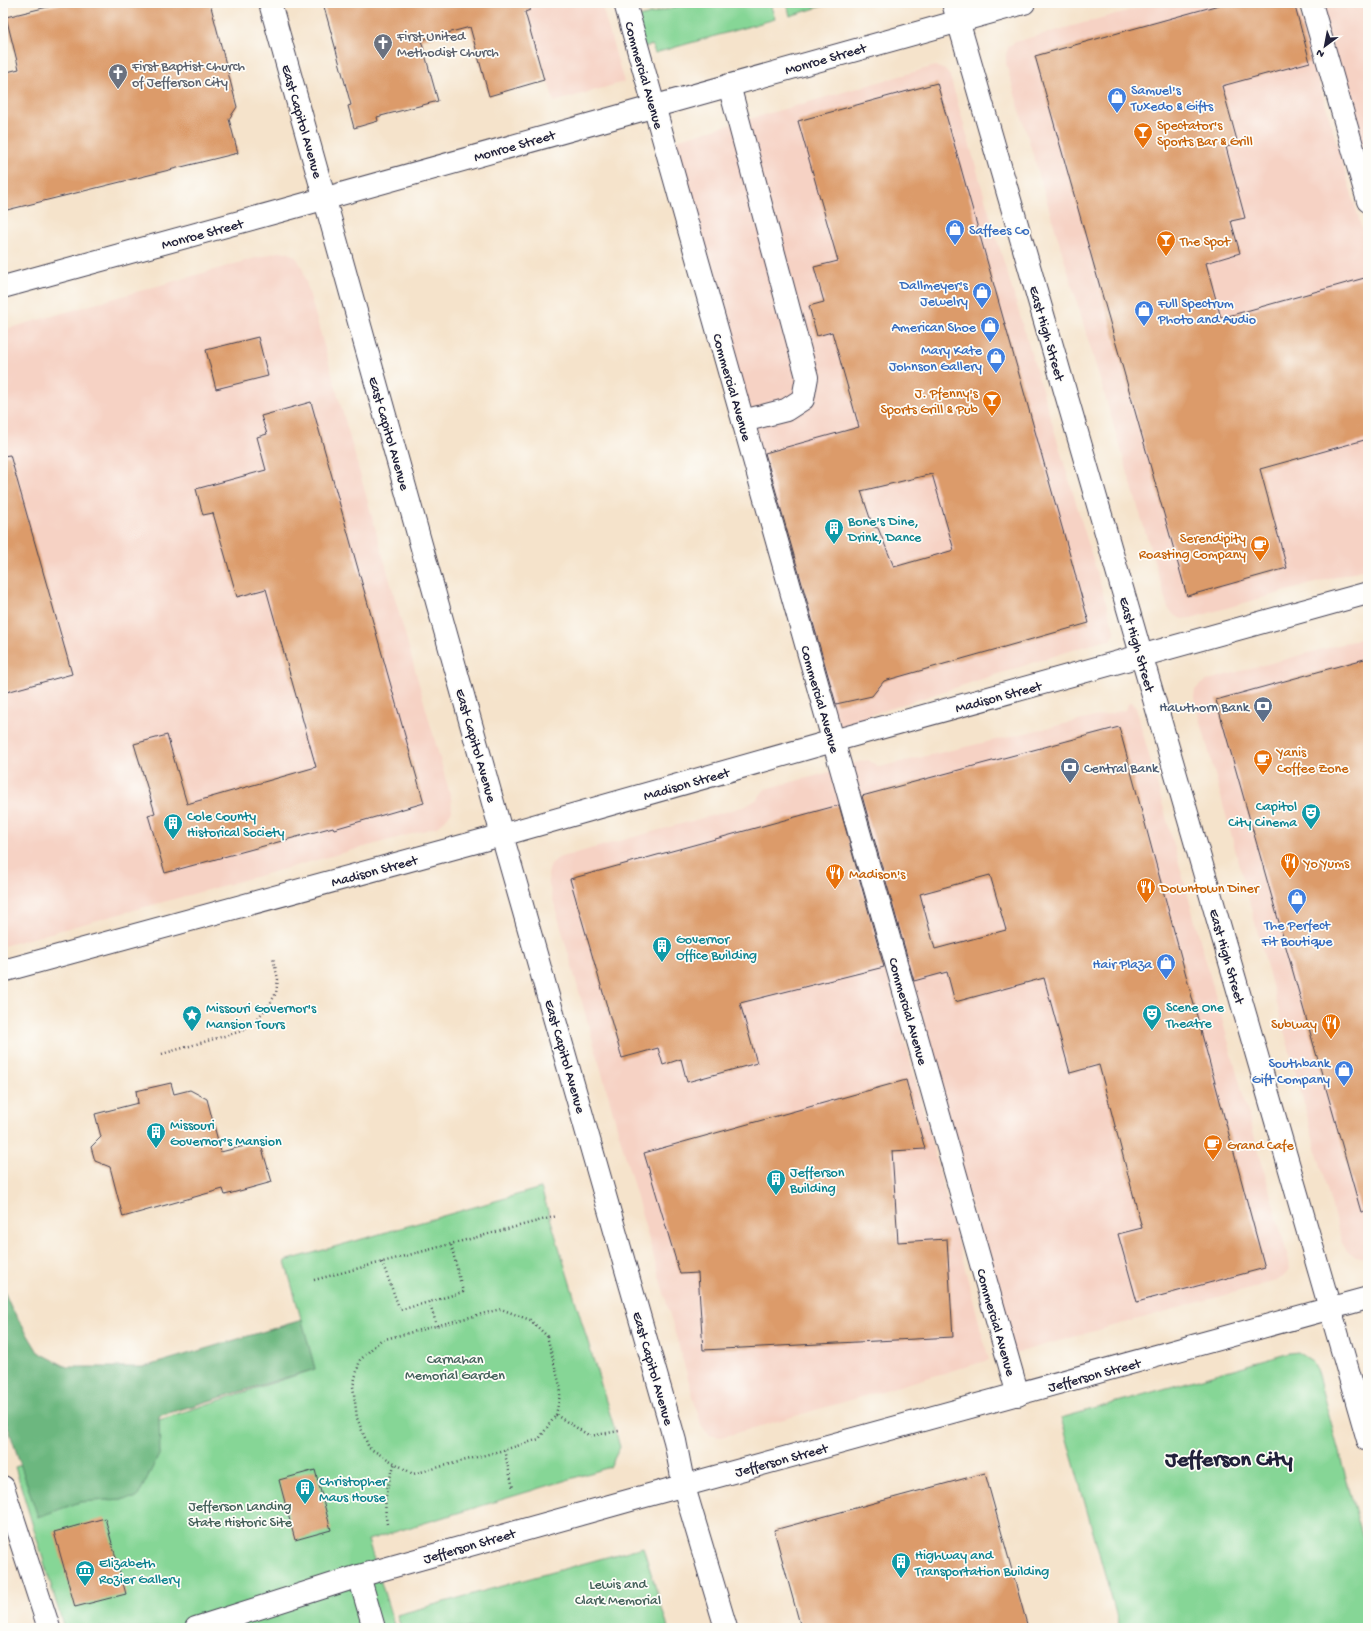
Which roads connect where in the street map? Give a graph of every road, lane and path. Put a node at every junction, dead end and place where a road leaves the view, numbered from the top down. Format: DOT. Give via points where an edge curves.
graph roads {
  1 [pos="270,3"];
  2 [pos="624,3"];
  3 [pos="1024,3"];
  4 [pos="1311,3"];
  5 [pos="956,12"];
  6 [pos="729,85"];
  7 [pos="654,106"];
  8 [pos="326,199"];
  9 [pos="1368,201"];
  10 [pos="3,287"];
  11 [pos="743,421"];
  12 [pos="1368,594"];
  13 [pos="1141,656"];
  14 [pos="833,741"];
  15 [pos="502,835"];
  16 [pos="274,958"];
  17 [pos="3,971"];
  18 [pos="162,1054"];
  19 [pos="557,1216"];
  20 [pos="451,1245"];
  21 [pos="382,1262"];
  22 [pos="314,1280"];
  23 [pos="1368,1298"];
  24 [pos="429,1302"];
  25 [pos="1331,1309"];
  26 [pos="437,1326"];
  27 [pos="1018,1395"];
  28 [pos="556,1415"];
  29 [pos="619,1431"];
  30 [pos="1368,1440"];
  31 [pos="504,1450"];
  32 [pos="395,1463"];
  33 [pos="3,1487"];
  34 [pos="684,1487"];
  35 [pos="513,1488"];
  36 [pos="387,1524"];
  37 [pos="359,1576"];
  38 [pos="49,1628"];
  39 [pos="196,1628"];
  40 [pos="374,1628"];
  41 [pos="726,1628"];
  1 -- 8 [label="street, East Capitol Avenue"];
  2 -- 7 [label="street, Commercial Avenue"];
  3 -- 5 [label="street, Monroe Street"];
  4 -- 9 [label="street"];
  5 -- 6 [label="street, Monroe Street"];
  5 -- 13 [label="street, East High Street"];
  6 -- 7 [label="street, Monroe Street"];
  6 -- 11 [label="street" via="807,377 803,399 786,410"];
  7 -- 8 [label="street, Monroe Street"];
  7 -- 11 [label="street, Commercial Avenue"];
  8 -- 10 [label="street, Monroe Street"];
  8 -- 15 [label="street, East Capitol Avenue"];
  11 -- 14 [label="street, Commercial Avenue"];
  12 -- 13 [label="street, Madison Street"];
  13 -- 14 [label="street, Madison Street"];
  13 -- 25 [label="street, East High Street"];
  14 -- 15 [label="street, Madison Street"];
  14 -- 27 [label="street, Commercial Avenue"];
  15 -- 17 [label="street, Madison Street"];
  15 -- 34 [label="street, East Capitol Avenue" via="675,1441"];
  16 -- 18 [label="path" via="278,979 276,993 257,1019 242,1030"];
  19 -- 20 [label="path"];
  20 -- 21 [label="path"];
  20 -- 24 [label="path" via="463,1292"];
  21 -- 22 [label="path"];
  21 -- 24 [label="path" via="400,1310"];
  23 -- 25 [label="street, Jefferson Street"];
  24 -- 26 [label="path"];
  25 -- 27 [label="street, Jefferson Street"];
  25 -- 30 [label="street, East High Street"];
  26 -- 28 [label="path" via="501,1309 530,1320 547,1336 561,1390"];
  26 -- 32 [label="path" via="381,1340 360,1360 353,1386 357,1418 369,1448"];
  27 -- 34 [label="street, Jefferson Street"];
  28 -- 29 [label="path" via="590,1436"];
  28 -- 31 [label="path" via="539,1439"];
  31 -- 32 [label="path" via="414,1474"];
  31 -- 35 [label="path"];
  32 -- 36 [label="path" via="386,1488 384,1508"];
  33 -- 38 [label="street"];
  34 -- 37 [label="street, Jefferson Street"];
  34 -- 41 [label="street, East Capitol Avenue"];
  37 -- 39 [label="street, Jefferson Street"];
  37 -- 40 [label="street"];
}
